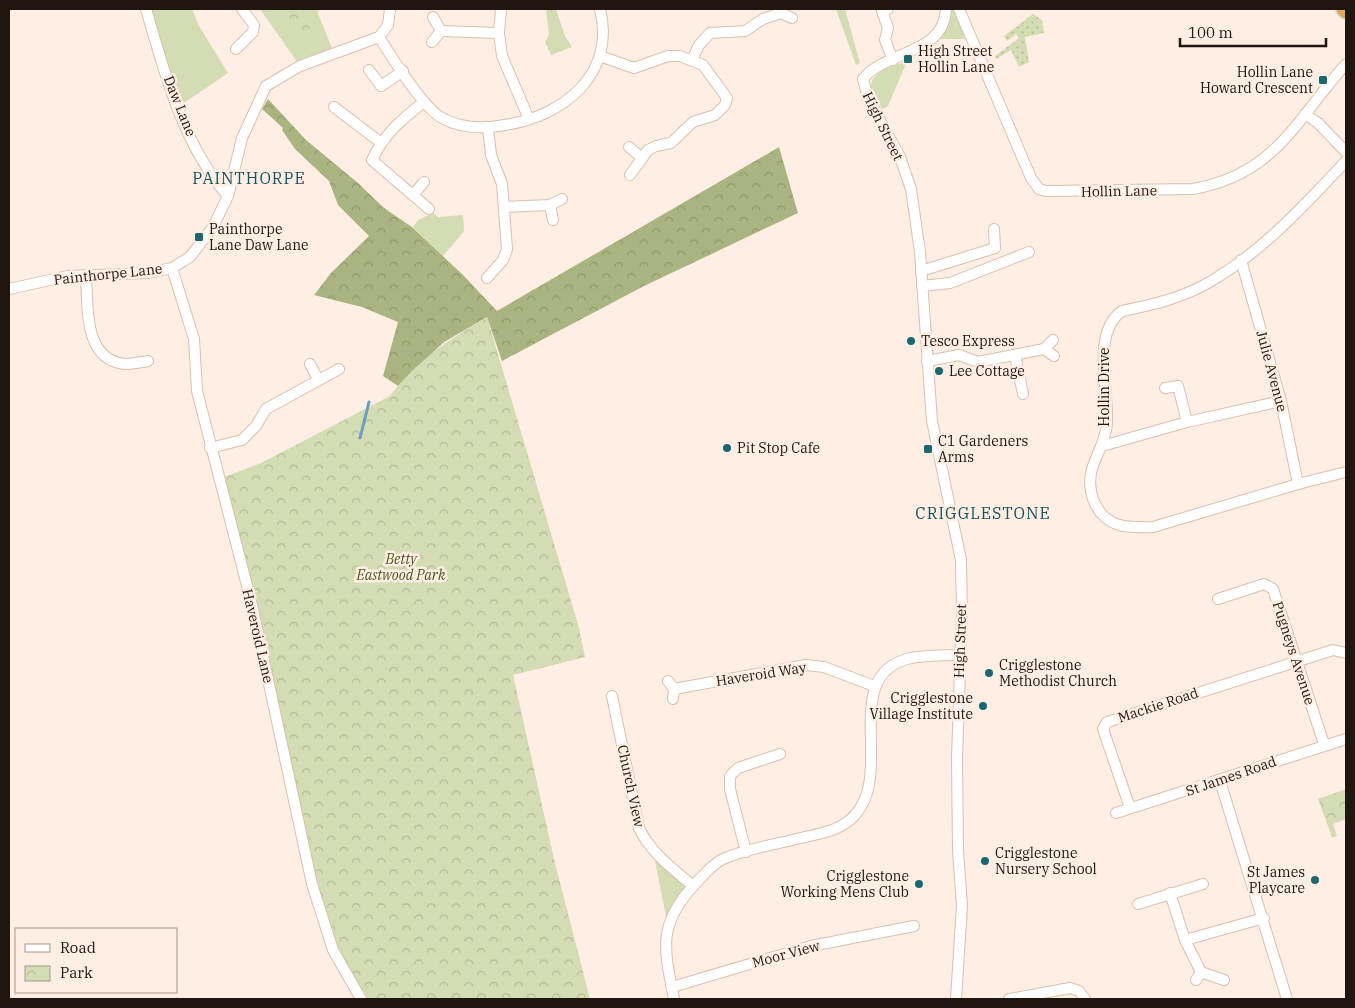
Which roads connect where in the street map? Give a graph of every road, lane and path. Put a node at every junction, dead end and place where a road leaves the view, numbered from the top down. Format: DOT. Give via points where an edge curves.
graph roads {
  1 [pos="146,9"];
  2 [pos="242,9"];
  3 [pos="390,9"];
  4 [pos="501,9"];
  5 [pos="600,9"];
  6 [pos="946,9"];
  7 [pos="959,9"];
  8 [pos="882,10"];
  9 [pos="781,11"];
  10 [pos="433,17"];
  11 [pos="792,18"];
  12 [pos="441,31"];
  13 [pos="499,33"];
  14 [pos="379,37"];
  15 [pos="432,42"];
  16 [pos="236,49"];
  17 [pos="600,56"];
  18 [pos="692,60"];
  19 [pos="892,60"];
  20 [pos="1346,64"];
  21 [pos="369,70"];
  22 [pos="403,72"];
  23 [pos="424,102"];
  24 [pos="334,107"];
  25 [pos="1305,114"];
  26 [pos="529,120"];
  27 [pos="488,128"];
  28 [pos="380,142"];
  29 [pos="629,146"];
  30 [pos="1346,152"];
  31 [pos="641,157"];
  32 [pos="1346,160"];
  33 [pos="630,175"];
  34 [pos="424,182"];
  35 [pos="413,195"];
  36 [pos="228,196"];
  37 [pos="562,199"];
  38 [pos="550,205"];
  39 [pos="504,207"];
  40 [pos="429,209"];
  41 [pos="553,220"];
  42 [pos="994,229"];
  43 [pos="1029,252"];
  44 [pos="1241,260"];
  45 [pos="172,268"];
  46 [pos="921,271"];
  47 [pos="86,275"];
  48 [pos="487,278"];
  49 [pos="922,286"];
  50 [pos="9,289"];
  51 [pos="1052,340"];
  52 [pos="1044,349"];
  53 [pos="1015,355"];
  54 [pos="1054,356"];
  55 [pos="148,361"];
  56 [pos="927,361"];
  57 [pos="310,364"];
  58 [pos="339,369"];
  59 [pos="318,380"];
  60 [pos="1165,388"];
  61 [pos="1023,394"];
  62 [pos="1281,401"];
  63 [pos="1187,422"];
  64 [pos="1102,446"];
  65 [pos="210,448"];
  66 [pos="1346,472"];
  67 [pos="1298,484"];
  68 [pos="1218,599"];
  69 [pos="1346,653"];
  70 [pos="960,655"];
  71 [pos="1297,661"];
  72 [pos="874,686"];
  73 [pos="672,690"];
  74 [pos="612,694"];
  75 [pos="1346,739"];
  76 [pos="1324,744"];
  77 [pos="781,754"];
  78 [pos="1220,781"];
  79 [pos="1130,808"];
  80 [pos="1116,813"];
  81 [pos="746,852"];
  82 [pos="1203,884"];
  83 [pos="693,886"];
  84 [pos="1170,894"];
  85 [pos="1138,904"];
  86 [pos="1264,918"];
  87 [pos="914,926"];
  88 [pos="1186,940"];
  89 [pos="1224,980"];
  90 [pos="672,987"];
  91 [pos="361,999"];
  92 [pos="674,999"];
  93 [pos="956,999"];
  94 [pos="1009,999"];
  95 [pos="1085,999"];
  96 [pos="1287,999"];
  1 -- 36 [label="street, Daw Lane" via="177,107 212,178"];
  2 -- 16 [label="street" via="254,25 253,32"];
  3 -- 14 [label="street" via="388,26"];
  4 -- 13 [label="street"];
  5 -- 17 [label="street" via="603,23"];
  6 -- 19 [label="street, High Street" via="940,32 926,44"];
  7 -- 25 [label="street, Hollin Lane" via="1031,178 1039,189 1120,191 1210,186 1255,167 1289,136"];
  8 -- 19 [label="street" via="888,28 885,40"];
  9 -- 11 [label="street"];
  9 -- 18 [label="street" via="745,32 710,32"];
  10 -- 12 [label="street"];
  12 -- 13 [label="street"];
  12 -- 15 [label="street"];
  13 -- 26 [label="street" via="502,56"];
  14 -- 22 [label="street"];
  14 -- 36 [label="street, Painthorpe Lane" via="300,66 266,86 242,138"];
  17 -- 18 [label="street" via="634,68 668,56"];
  17 -- 26 [label="street" via="582,86 569,100"];
  18 -- 31 [label="street" via="712,76 727,98 725,105 715,115 693,122 672,143 656,146"];
  19 -- 46 [label="street, High Street" via="868,73 863,79 864,88 900,157 911,189"];
  20 -- 25 [label="street, Hollin Lane"];
  21 -- 22 [label="street" via="381,86"];
  22 -- 23 [label="street"];
  23 -- 27 [label="street" via="439,117 450,122"];
  23 -- 28 [label="street" via="398,122"];
  24 -- 28 [label="street" via="347,111"];
  25 -- 30 [label="street"];
  26 -- 27 [label="street"];
  27 -- 39 [label="street" via="491,155 502,184"];
  28 -- 35 [label="street" via="372,160"];
  29 -- 31 [label="street"];
  31 -- 33 [label="street"];
  32 -- 44 [label="street, Hollin Drive" via="1284,224"];
  34 -- 35 [label="street"];
  35 -- 40 [label="street"];
  36 -- 45 [label="street, Painthorpe Lane" via="198,248"];
  37 -- 38 [label="street"];
  38 -- 39 [label="street"];
  38 -- 41 [label="street"];
  39 -- 48 [label="street" via="507,249 504,266"];
  42 -- 46 [label="street" via="995,248"];
  43 -- 49 [label="street" via="950,283"];
  44 -- 62 [label="street, Julie Avenue"];
  44 -- 64 [label="street, Hollin Drive" via="1205,285 1180,296 1122,311 1114,317 1104,339 1107,423"];
  45 -- 47 [label="street, Painthorpe Lane"];
  45 -- 65 [label="street, Haveroid Lane" via="194,339 197,391"];
  46 -- 49 [label="street, High Street"];
  47 -- 50 [label="street, Painthorpe Lane"];
  47 -- 55 [label="street" via="93,343 108,359 125,364"];
  49 -- 56 [label="street, High Street"];
  51 -- 52 [label="street"];
  52 -- 53 [label="street"];
  52 -- 54 [label="street"];
  53 -- 56 [label="street" via="978,362 958,355"];
  53 -- 61 [label="street" via="1015,383"];
  56 -- 70 [label="street, High Street" via="932,420 960,560"];
  57 -- 59 [label="street"];
  58 -- 59 [label="street"];
  59 -- 65 [label="street" via="266,409 242,440"];
  60 -- 63 [label="street" via="1178,386"];
  62 -- 63 [label="street"];
  62 -- 67 [label="street, Julie Avenue"];
  63 -- 64 [label="street"];
  64 -- 67 [label="street, Hollin Drive" via="1091,471 1091,492 1102,516 1132,528 1153,527"];
  65 -- 91 [label="street, Haveroid Lane" via="252,605 312,884 333,950"];
  66 -- 67 [label="street, Hollin Drive"];
  68 -- 71 [label="street, Pugneys Avenue" via="1269,585 1274,589"];
  69 -- 71 [label="street, Mackie Road" via="1333,650"];
  70 -- 72 [label="street" via="909,658 883,672"];
  70 -- 93 [label="street, High Street" via="957,837 962,906"];
  71 -- 76 [label="street, Pugneys Avenue"];
  71 -- 79 [label="street, Mackie Road" via="1107,722 1103,729"];
  72 -- 73 [label="street, Haveroid Way" via="824,667 806,666"];
  72 -- 81 [label="street" via="870,784 868,795 856,814 830,831"];
  74 -- 83 [label="street, Church View" via="639,828 660,857"];
  75 -- 76 [label="street, St James Road"];
  76 -- 78 [label="street, St James Road"];
  77 -- 81 [label="street" via="738,768 730,776 730,790"];
  78 -- 79 [label="street, St James Road"];
  78 -- 86 [label="street"];
  79 -- 80 [label="street, St James Road"];
  81 -- 83 [label="street" via="721,860"];
  82 -- 84 [label="street"];
  83 -- 90 [label="street" via="667,926 666,950"];
  84 -- 85 [label="street"];
  84 -- 88 [label="street"];
  86 -- 88 [label="street"];
  86 -- 96 [label="street"];
  87 -- 90 [label="street, Moor View" via="904,933 812,946"];
  88 -- 89 [label="street" via="1198,976"];
  90 -- 92 [label="street"];
  94 -- 95 [label="street" via="1070,988 1079,991"];
}
